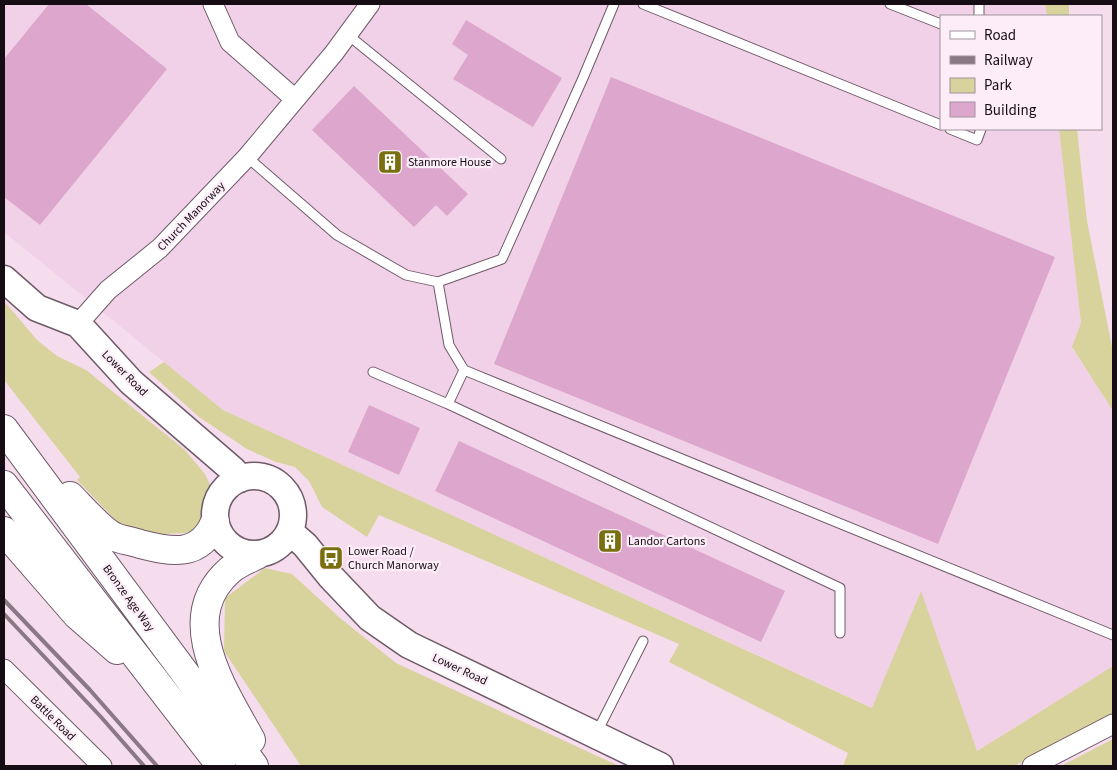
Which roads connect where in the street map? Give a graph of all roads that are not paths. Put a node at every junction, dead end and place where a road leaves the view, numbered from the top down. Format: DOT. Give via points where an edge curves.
graph roads {
  1 [pos="213,4"];
  2 [pos="370,4"];
  3 [pos="614,4"];
  4 [pos="643,4"];
  5 [pos="890,4"];
  6 [pos="940,24"];
  7 [pos="348,35"];
  8 [pos="296,99"];
  9 [pos="940,125"];
  10 [pos="952,130"];
  11 [pos="982,130"];
  12 [pos="247,157"];
  13 [pos="501,159"];
  14 [pos="4,279"];
  15 [pos="438,282"];
  16 [pos="78,324"];
  17 [pos="464,370"];
  18 [pos="373,372"];
  19 [pos="448,404"];
  20 [pos="4,429"];
  21 [pos="22,451"];
  22 [pos="240,479"];
  23 [pos="4,485"];
  24 [pos="215,522"];
  25 [pos="4,531"];
  26 [pos="290,532"];
  27 [pos="257,554"];
  28 [pos="840,633"];
  29 [pos="1113,635"];
  30 [pos="643,641"];
  31 [pos="4,669"];
  32 [pos="165,692"];
  33 [pos="1113,724"];
  34 [pos="595,734"];
  35 [pos="102,766"];
  36 [pos="221,766"];
  37 [pos="254,766"];
  38 [pos="265,766"];
  39 [pos="660,766"];
  40 [pos="1032,766"];
  1 -- 8 [label="street" via="230,42"];
  2 -- 7 [label="street, Church Manorway"];
  3 -- 15 [label="lane" via="502,259"];
  4 -- 9 [label="lane"];
  5 -- 6 [label="lane"];
  7 -- 8 [label="street, Church Manorway"];
  7 -- 13 [label="lane"];
  8 -- 12 [label="street, Church Manorway"];
  10 -- 11 [label="lane" via="977,140"];
  12 -- 15 [label="lane" via="337,235 406,275"];
  12 -- 16 [label="street, Church Manorway" via="160,248 108,290"];
  14 -- 16 [label="main road, Lower Road" via="37,308"];
  15 -- 17 [label="lane" via="450,345"];
  16 -- 22 [label="main road, Lower Road" via="131,382 234,470"];
  17 -- 19 [label="lane"];
  17 -- 29 [label="lane"];
  18 -- 19 [label="lane"];
  19 -- 28 [label="lane" via="840,588"];
  20 -- 21 [label="main road, Bronze Age Way"];
  21 -- 24 [label="main road" via="113,536 180,551 197,546 210,536"];
  21 -- 37 [label="main road, Bronze Age Way"];
  22 -- 24 [label="main road" via="220,496"];
  22 -- 26 [label="main road" via="259,476 272,480 287,493 293,505 294,519"];
  23 -- 32 [label="main road"];
  24 -- 27 [label="main road" via="221,537 231,547 243,553"];
  25 -- 32 [label="main road" via="78,615"];
  26 -- 27 [label="main road" via="272,550"];
  26 -- 34 [label="main road, Lower Road" via="370,618 410,645"];
  27 -- 38 [label="main road" via="231,569 217,585 206,608 204,636 215,674"];
  30 -- 34 [label="lane"];
  31 -- 35 [label="street, Battle Road"];
  32 -- 36 [label="main road"];
  33 -- 40 [label="street"];
  34 -- 39 [label="main road, Lower Road"];
}
